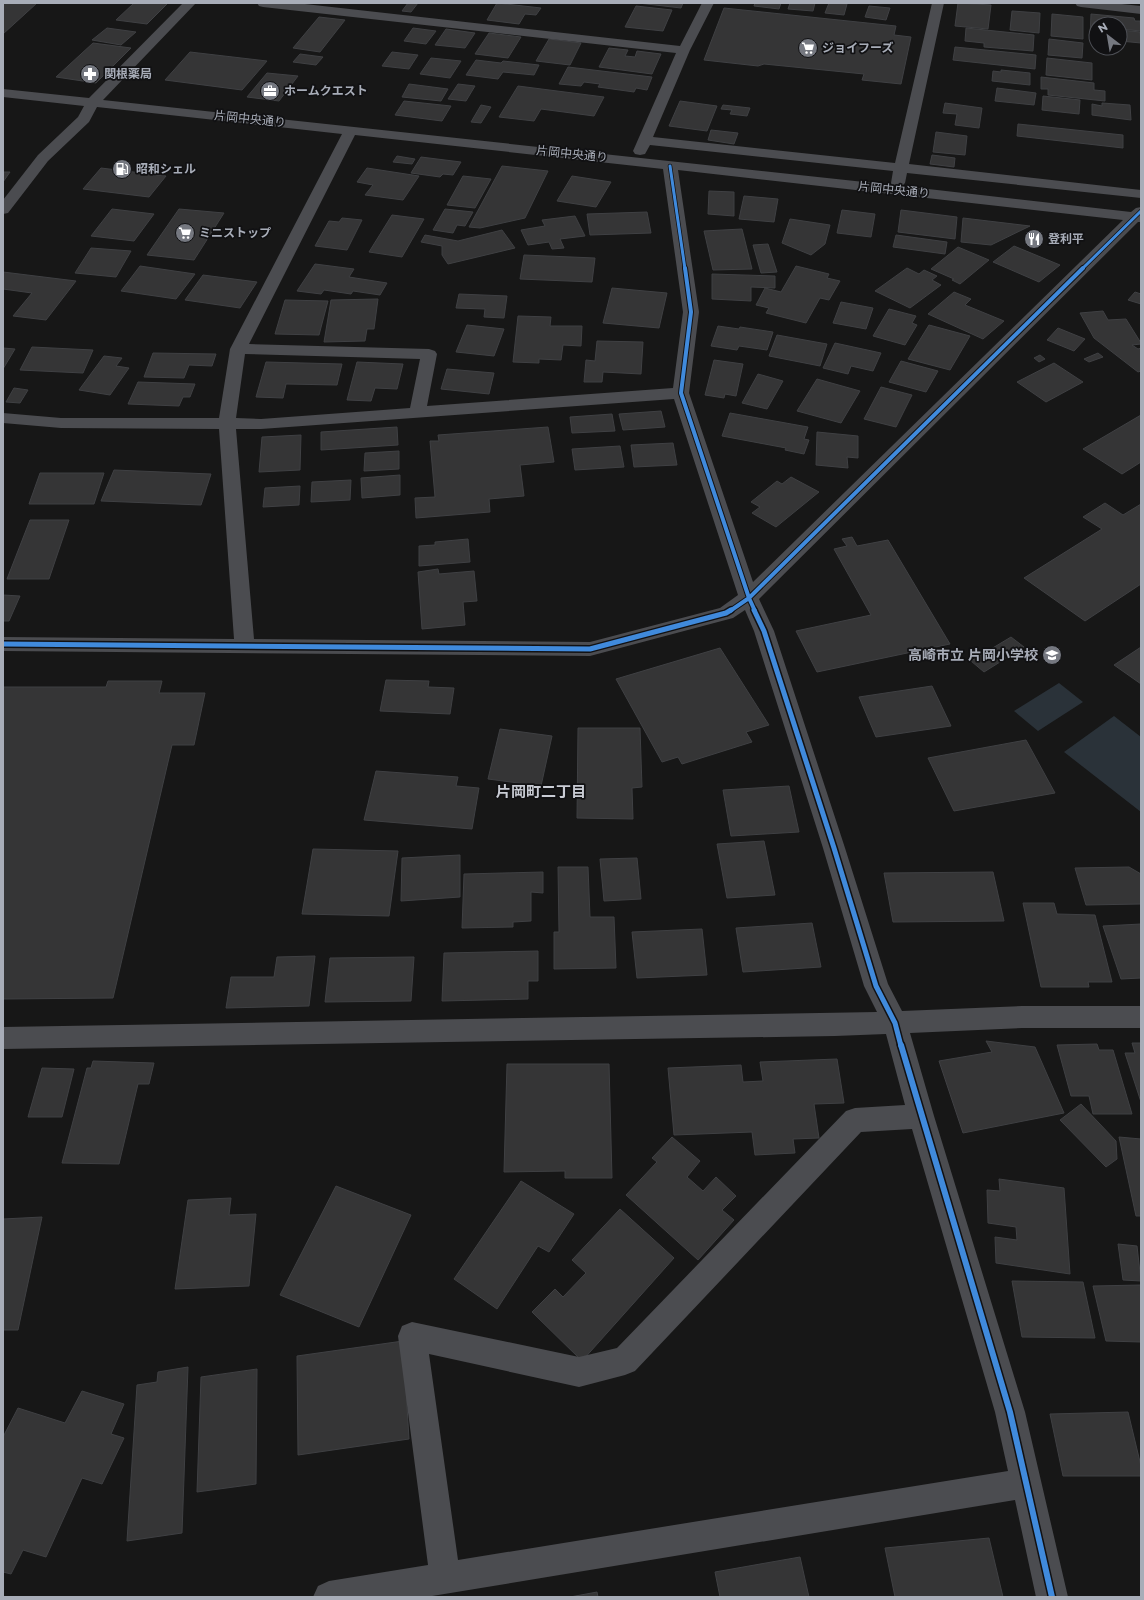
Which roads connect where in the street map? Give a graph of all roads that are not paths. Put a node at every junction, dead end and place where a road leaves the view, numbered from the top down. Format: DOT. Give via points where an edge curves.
graph roads {
  1 [pos="190,3"];
  2 [pos="263,3"];
  3 [pos="708,3"];
  4 [pos="938,3"];
  5 [pos="1081,3"];
  6 [pos="1141,10"];
  7 [pos="684,50"];
  8 [pos="3,93"];
  9 [pos="93,102"];
  10 [pos="351,130"];
  11 [pos="646,140"];
  12 [pos="634,161"];
  13 [pos="670,166"];
  14 [pos="901,168"];
  15 [pos="897,190"];
  16 [pos="1141,194"];
  17 [pos="3,210"];
  18 [pos="1138,215"];
  19 [pos="238,349"];
  20 [pos="681,393"];
  21 [pos="417,413"];
  22 [pos="3,418"];
  23 [pos="227,424"];
  24 [pos="749,598"];
  25 [pos="3,644"];
  26 [pos="244,647"];
  27 [pos="1141,1017"];
  28 [pos="896,1023"];
  29 [pos="3,1038"];
  30 [pos="922,1116"];
  31 [pos="1026,1483"];
  32 [pos="445,1577"];
  33 [pos="329,1597"];
  34 [pos="1052,1597"];
  1 -- 9 [label="street"];
  2 -- 7 [label="street"];
  3 -- 7 [label="street"];
  4 -- 14 [label="street"];
  5 -- 6 [label="street"];
  7 -- 11 [label="street"];
  8 -- 9 [label="street, 片岡中央通り"];
  9 -- 10 [label="street, 片岡中央通り"];
  9 -- 17 [label="street" via="84,119 43,158"];
  10 -- 12 [label="street, 片岡中央通り"];
  10 -- 19 [label="street"];
  11 -- 12 [label="street"];
  11 -- 14 [label="street"];
  12 -- 13 [label="street, 片岡中央通り"];
  13 -- 15 [label="street, 片岡中央通り"];
  13 -- 20 [label="street" via="691,312"];
  14 -- 15 [label="street"];
  14 -- 16 [label="street"];
  15 -- 18 [label="street, 片岡中央通り"];
  18 -- 24 [label="street"];
  19 -- 21 [label="street" via="429,354"];
  19 -- 23 [label="street"];
  20 -- 21 [label="street"];
  20 -- 24 [label="street"];
  21 -- 23 [label="street"];
  22 -- 23 [label="street" via="61,423"];
  23 -- 26 [label="street" via="243,607"];
  24 -- 26 [label="street" via="726,613 590,649"];
  24 -- 28 [label="street" via="764,631 876,986"];
  25 -- 26 [label="street"];
  27 -- 28 [label="street" via="1022,1017"];
  28 -- 29 [label="street" via="301,1035"];
  28 -- 30 [label="street"];
  30 -- 31 [label="street" via="1010,1412"];
  30 -- 32 [label="street" via="855,1120 625,1361 579,1372 412,1336"];
  31 -- 32 [label="street"];
  31 -- 34 [label="street"];
  32 -- 33 [label="street"];
}
